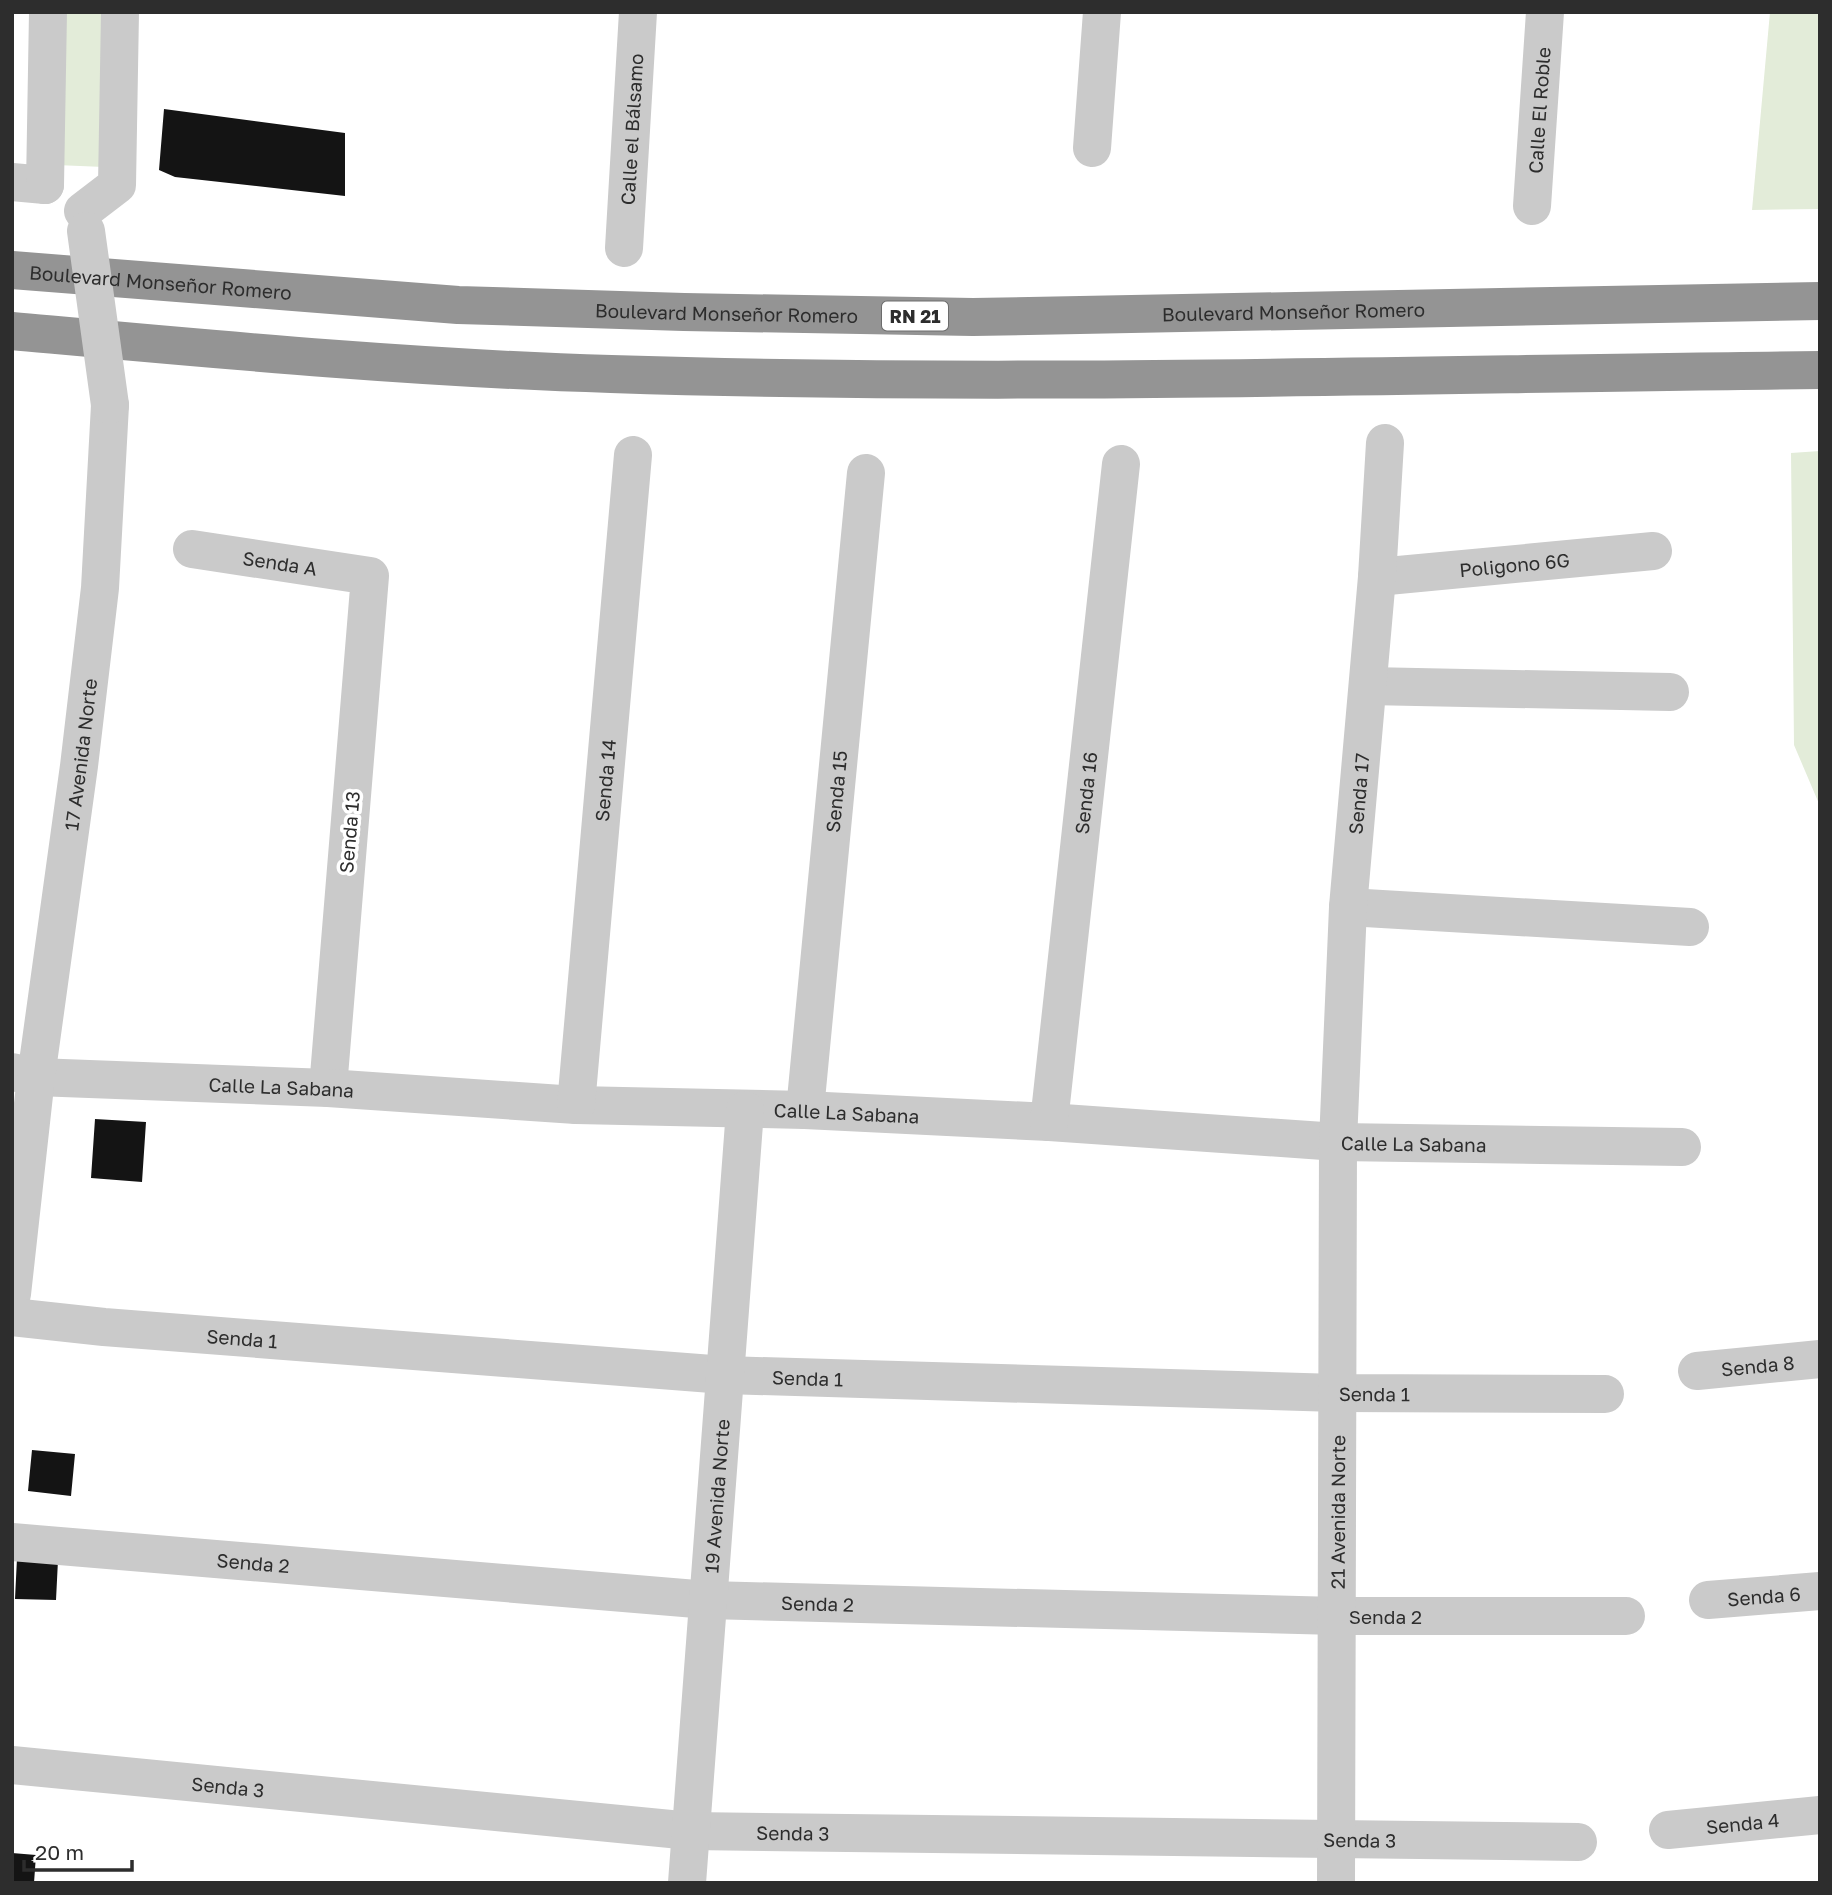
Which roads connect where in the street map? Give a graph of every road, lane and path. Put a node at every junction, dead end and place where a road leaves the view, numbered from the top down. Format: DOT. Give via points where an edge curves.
graph roads {
  1 [pos="48,12"];
  2 [pos="120,12"];
  3 [pos="638,12"];
  4 [pos="1102,12"];
  5 [pos="1545,12"];
  6 [pos="1092,148"];
  7 [pos="29,183"];
  8 [pos="1532,206"];
  9 [pos="84,221"];
  10 [pos="625,248"];
  11 [pos="12,270"];
  12 [pos="1820,301"];
  13 [pos="12,331"];
  14 [pos="1820,370"];
  15 [pos="1385,443"];
  16 [pos="633,455"];
  17 [pos="1121,464"];
  18 [pos="866,473"];
  19 [pos="192,549"];
  20 [pos="1653,551"];
  21 [pos="370,576"];
  22 [pos="1377,577"];
  23 [pos="1368,686"];
  24 [pos="1670,692"];
  25 [pos="1348,907"];
  26 [pos="1690,927"];
  27 [pos="24,1074"];
  28 [pos="328,1088"];
  29 [pos="576,1105"];
  30 [pos="745,1110"];
  31 [pos="805,1110"];
  32 [pos="1049,1122"];
  33 [pos="1338,1142"];
  34 [pos="1682,1147"];
  35 [pos="12,1294"];
  36 [pos="12,1317"];
  37 [pos="1820,1359"];
  38 [pos="1696,1371"];
  39 [pos="725,1375"];
  40 [pos="1337,1393"];
  41 [pos="1605,1394"];
  42 [pos="12,1542"];
  43 [pos="1820,1591"];
  44 [pos="708,1600"];
  45 [pos="1708,1600"];
  46 [pos="1337,1616"];
  47 [pos="1626,1616"];
  48 [pos="12,1765"];
  49 [pos="1820,1815"];
  50 [pos="1668,1830"];
  51 [pos="691,1831"];
  52 [pos="1336,1841"];
  53 [pos="1578,1842"];
  54 [pos="687,1883"];
  55 [pos="1336,1883"];
  1 -- 7 [label="street"];
  2 -- 9 [label="street" via="117,185"];
  3 -- 10 [label="street, Calle el Bálsamo"];
  4 -- 6 [label="street"];
  5 -- 8 [label="street, Calle El Roble"];
  7 -- 9 [label="street"];
  9 -- 27 [label="street, 17 Avenida Norte, bridge" via="110,405 100,589"];
  11 -- 12 [label="highway, Boulevard Monseñor Romero / RN 21" via="458,305 973,317"];
  13 -- 14 [label="highway" via="404,363 609,374 913,379"];
  15 -- 22 [label="street, Senda 17"];
  16 -- 29 [label="street, Senda 14"];
  17 -- 32 [label="street, Senda 16"];
  18 -- 31 [label="street, Senda 15"];
  19 -- 21 [label="street, Senda A"];
  20 -- 22 [label="street, Poligono 6G"];
  21 -- 28 [label="street, Senda 13"];
  22 -- 23 [label="street, Senda 17"];
  23 -- 24 [label="street"];
  23 -- 25 [label="street, Senda 17"];
  25 -- 26 [label="street"];
  25 -- 33 [label="street, Senda 17"];
  27 -- 28 [label="street, Calle La Sabana"];
  27 -- 35 [label="street, 17 Avenida Norte"];
  28 -- 29 [label="street, Calle La Sabana"];
  29 -- 30 [label="street, Calle La Sabana"];
  30 -- 31 [label="street, Calle La Sabana"];
  30 -- 39 [label="street, 19 Avenida Norte"];
  31 -- 32 [label="street, Calle La Sabana"];
  32 -- 33 [label="street, Calle La Sabana"];
  33 -- 34 [label="street, Calle La Sabana"];
  33 -- 40 [label="street, 21 Avenida Norte"];
  36 -- 39 [label="street, Senda 1"];
  37 -- 38 [label="street, Senda 8"];
  39 -- 40 [label="street, Senda 1"];
  39 -- 44 [label="street, 19 Avenida Norte"];
  40 -- 41 [label="street, Senda 1"];
  40 -- 46 [label="street, 21 Avenida Norte"];
  42 -- 44 [label="street, Senda 2"];
  43 -- 45 [label="street, Senda 6"];
  44 -- 46 [label="street, Senda 2"];
  44 -- 51 [label="street, 19 Avenida Norte"];
  46 -- 47 [label="street, Senda 2"];
  46 -- 52 [label="street, 21 Avenida Norte"];
  48 -- 51 [label="street, Senda 3"];
  49 -- 50 [label="street, Senda 4"];
  51 -- 52 [label="street, Senda 3"];
  51 -- 54 [label="street, 19 Avenida Norte"];
  52 -- 53 [label="street, Senda 3"];
  52 -- 55 [label="street, 21 Avenida Norte"];
}
